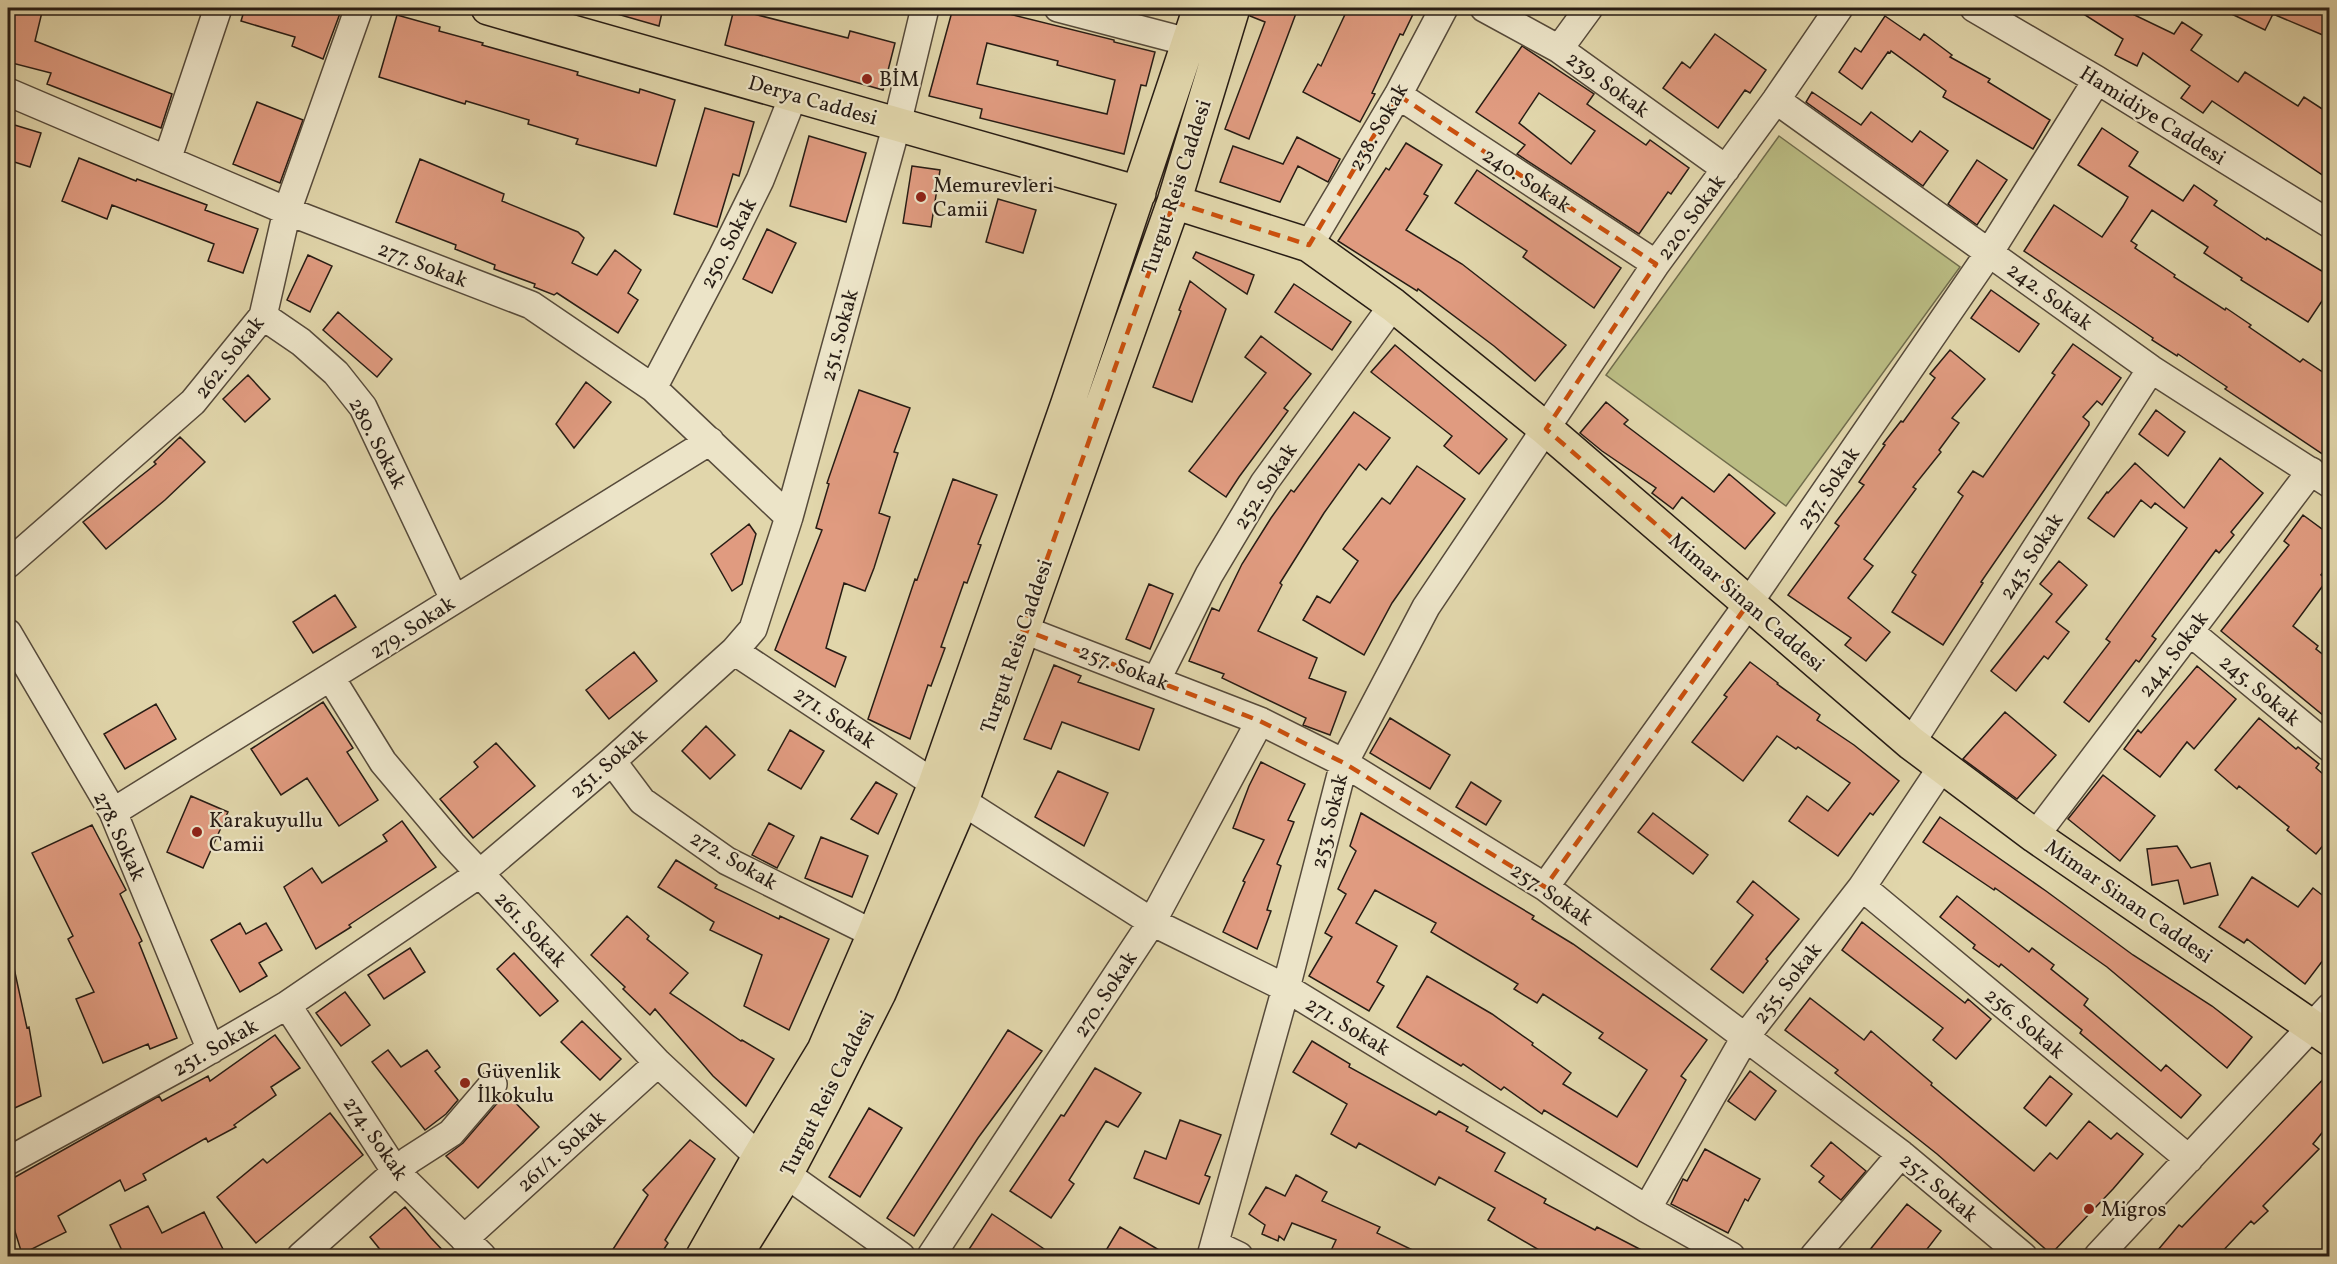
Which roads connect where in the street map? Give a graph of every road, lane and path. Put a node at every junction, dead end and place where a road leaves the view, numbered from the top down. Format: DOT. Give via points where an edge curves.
graph roads {
  1 [pos="218,8"];
  2 [pos="359,8"];
  3 [pos="488,8"];
  4 [pos="925,8"];
  5 [pos="1058,8"];
  6 [pos="1200,8"];
  7 [pos="1233,8"];
  8 [pos="1444,8"];
  9 [pos="1484,8"];
  10 [pos="1589,8"];
  11 [pos="1839,8"];
  12 [pos="1974,8"];
  13 [pos="1188,42"];
  14 [pos="1559,49"];
  15 [pos="2097,80"];
  16 [pos="8,92"];
  17 [pos="794,94"];
  18 [pos="1398,95"];
  19 [pos="1776,100"];
  20 [pos="897,124"];
  21 [pos="166,160"];
  22 [pos="1726,169"];
  23 [pos="1138,193"];
  24 [pos="1174,202"];
  25 [pos="287,211"];
  26 [pos="2330,224"];
  27 [pos="1309,245"];
  28 [pos="1989,253"];
  29 [pos="1656,264"];
  30 [pos="1393,305"];
  31 [pos="263,316"];
  32 [pos="2151,369"];
  33 [pos="653,388"];
  34 [pos="1546,429"];
  35 [pos="710,441"];
  36 [pos="2320,478"];
  37 [pos="789,517"];
  38 [pos="8,564"];
  39 [pos="454,599"];
  40 [pos="1748,604"];
  41 [pos="1022,629"];
  42 [pos="2190,632"];
  43 [pos="8,633"];
  44 [pos="734,651"];
  45 [pos="331,678"];
  46 [pos="1157,679"];
  47 [pos="1260,721"];
  48 [pos="1911,743"];
  49 [pos="2329,746"];
  50 [pos="612,761"];
  51 [pos="1344,763"];
  52 [pos="1942,767"];
  53 [pos="935,784"];
  54 [pos="962,801"];
  55 [pos="113,812"];
  56 [pos="2035,836"];
  57 [pos="479,874"];
  58 [pos="1545,887"];
  59 [pos="1862,887"];
  60 [pos="1152,922"];
  61 [pos="874,934"];
  62 [pos="1286,988"];
  63 [pos="287,1005"];
  64 [pos="2323,1025"];
  65 [pos="1746,1036"];
  66 [pos="211,1050"];
  67 [pos="658,1063"];
  68 [pos="493,1084"];
  69 [pos="1901,1154"];
  70 [pos="759,1157"];
  71 [pos="2188,1159"];
  72 [pos="8,1161"];
  73 [pos="396,1172"];
  74 [pos="786,1174"];
  75 [pos="1647,1209"];
  76 [pos="473,1248"];
  77 [pos="1222,1253"];
  78 [pos="301,1257"];
  79 [pos="703,1257"];
  80 [pos="735,1257"];
  81 [pos="901,1257"];
  82 [pos="931,1257"];
  83 [pos="1731,1257"];
  84 [pos="1814,1257"];
  85 [pos="2023,1257"];
  86 [pos="2098,1257"];
  1 -- 21 [label="street"];
  2 -- 25 [label="street, 262. Sokak"];
  3 -- 17 [label="main road, Derya Caddesi"];
  4 -- 20 [label="street, 251. Sokak"];
  5 -- 13 [label="street"];
  6 -- 13 [label="main road, Turgut Reis Caddesi"];
  7 -- 24 [label="main road, Turgut Reis Caddesi"];
  8 -- 18 [label="street, 238. Sokak"];
  9 -- 14 [label="street, 239. Sokak"];
  10 -- 14 [label="street"];
  11 -- 19 [label="street, 220. Sokak"];
  12 -- 15 [label="street, Hamidiye Caddesi"];
  13 -- 23 [label="main road, Turgut Reis Caddesi"];
  14 -- 22 [label="street, 239. Sokak"];
  15 -- 26 [label="street, Hamidiye Caddesi"];
  15 -- 28 [label="street, 237. Sokak"];
  16 -- 21 [label="street, 277. Sokak"];
  17 -- 20 [label="main road, Derya Caddesi"];
  17 -- 33 [label="street, 250. Sokak" via="760,180"];
  18 -- 27 [label="street, 238. Sokak"];
  18 -- 29 [label="street, 240. Sokak"];
  19 -- 22 [label="street, 220. Sokak"];
  19 -- 28 [label="street, 242. Sokak"];
  20 -- 23 [label="main road, Derya Caddesi"];
  20 -- 37 [label="street, 251. Sokak"];
  21 -- 25 [label="street, 277. Sokak"];
  22 -- 29 [label="street, 220. Sokak"];
  23 -- 53 [label="main road, Turgut Reis Caddesi"];
  24 -- 27 [label="main road, Mimar Sinan Caddesi"];
  24 -- 41 [label="main road, Turgut Reis Caddesi"];
  25 -- 31 [label="street, 262. Sokak"];
  25 -- 33 [label="street, 277. Sokak" via="531,305"];
  27 -- 30 [label="main road, Mimar Sinan Caddesi"];
  28 -- 32 [label="street, 242. Sokak"];
  28 -- 40 [label="street, 237. Sokak"];
  29 -- 34 [label="street, 220. Sokak"];
  30 -- 34 [label="main road, Mimar Sinan Caddesi"];
  30 -- 46 [label="street, 252. Sokak" via="1264,483 1209,575"];
  31 -- 38 [label="street, 262. Sokak" via="194,402"];
  31 -- 39 [label="street, 280. Sokak" via="336,372 363,406"];
  32 -- 36 [label="street, 242. Sokak"];
  32 -- 48 [label="street, 243. Sokak"];
  33 -- 35 [label="street, 277. Sokak"];
  34 -- 40 [label="main road, Mimar Sinan Caddesi"];
  34 -- 51 [label="street, 253. Sokak" via="1426,607"];
  35 -- 37 [label="street, 277. Sokak"];
  35 -- 39 [label="street, 279. Sokak"];
  36 -- 42 [label="street, 244. Sokak"];
  37 -- 44 [label="street, 251. Sokak" via="753,629"];
  39 -- 45 [label="street, 279. Sokak"];
  40 -- 48 [label="main road, Mimar Sinan Caddesi"];
  40 -- 58 [label="street, 237. Sokak"];
  41 -- 46 [label="street, 257. Sokak"];
  41 -- 54 [label="main road, Turgut Reis Caddesi"];
  42 -- 49 [label="street, 245. Sokak"];
  42 -- 56 [label="street, 244. Sokak"];
  43 -- 55 [label="street, 278. Sokak"];
  44 -- 50 [label="street, 251. Sokak"];
  44 -- 53 [label="street, 271. Sokak"];
  45 -- 55 [label="street, 279. Sokak"];
  45 -- 57 [label="street, 261. Sokak" via="383,762"];
  46 -- 47 [label="street, 257. Sokak"];
  47 -- 51 [label="street, 257. Sokak"];
  47 -- 60 [label="street, 270. Sokak"];
  48 -- 52 [label="main road, Mimar Sinan Caddesi"];
  50 -- 57 [label="street, 251. Sokak"];
  50 -- 61 [label="street, 272. Sokak" via="642,801 727,861"];
  51 -- 58 [label="street, 257. Sokak"];
  51 -- 62 [label="street, 253. Sokak"];
  52 -- 56 [label="main road, Mimar Sinan Caddesi"];
  52 -- 59 [label="street, 255. Sokak"];
  53 -- 61 [label="main road, Turgut Reis Caddesi"];
  54 -- 60 [label="street, 271. Sokak"];
  54 -- 74 [label="main road, Turgut Reis Caddesi" via="879,993"];
  55 -- 66 [label="street, 278. Sokak"];
  56 -- 64 [label="main road, Mimar Sinan Caddesi"];
  57 -- 63 [label="street, 251. Sokak"];
  57 -- 67 [label="street, 261. Sokak"];
  58 -- 65 [label="street, 257. Sokak"];
  59 -- 65 [label="street, 255. Sokak"];
  59 -- 71 [label="street, 256. Sokak"];
  60 -- 62 [label="street, 271. Sokak"];
  60 -- 82 [label="street, 270. Sokak"];
  61 -- 70 [label="main road, Turgut Reis Caddesi" via="824,1050"];
  62 -- 75 [label="street, 271. Sokak"];
  62 -- 77 [label="street, 253. Sokak"];
  63 -- 66 [label="street, 251. Sokak"];
  63 -- 73 [label="street, 274. Sokak"];
  64 -- 71 [label="street"];
  65 -- 69 [label="street, 257. Sokak"];
  65 -- 75 [label="street, 255. Sokak"];
  66 -- 72 [label="street, 251. Sokak"];
  67 -- 70 [label="street, 261. Sokak"];
  67 -- 76 [label="street, 261/1. Sokak"];
  68 -- 73 [label="street" via="451,1133"];
  69 -- 84 [label="street"];
  69 -- 85 [label="street, 257. Sokak"];
  70 -- 79 [label="main road, Turgut Reis Caddesi"];
  71 -- 86 [label="street"];
  73 -- 76 [label="street, 274. Sokak"];
  73 -- 78 [label="street"];
  74 -- 80 [label="main road, Turgut Reis Caddesi"];
  74 -- 81 [label="street"];
  75 -- 83 [label="street, 271. Sokak"];
}
